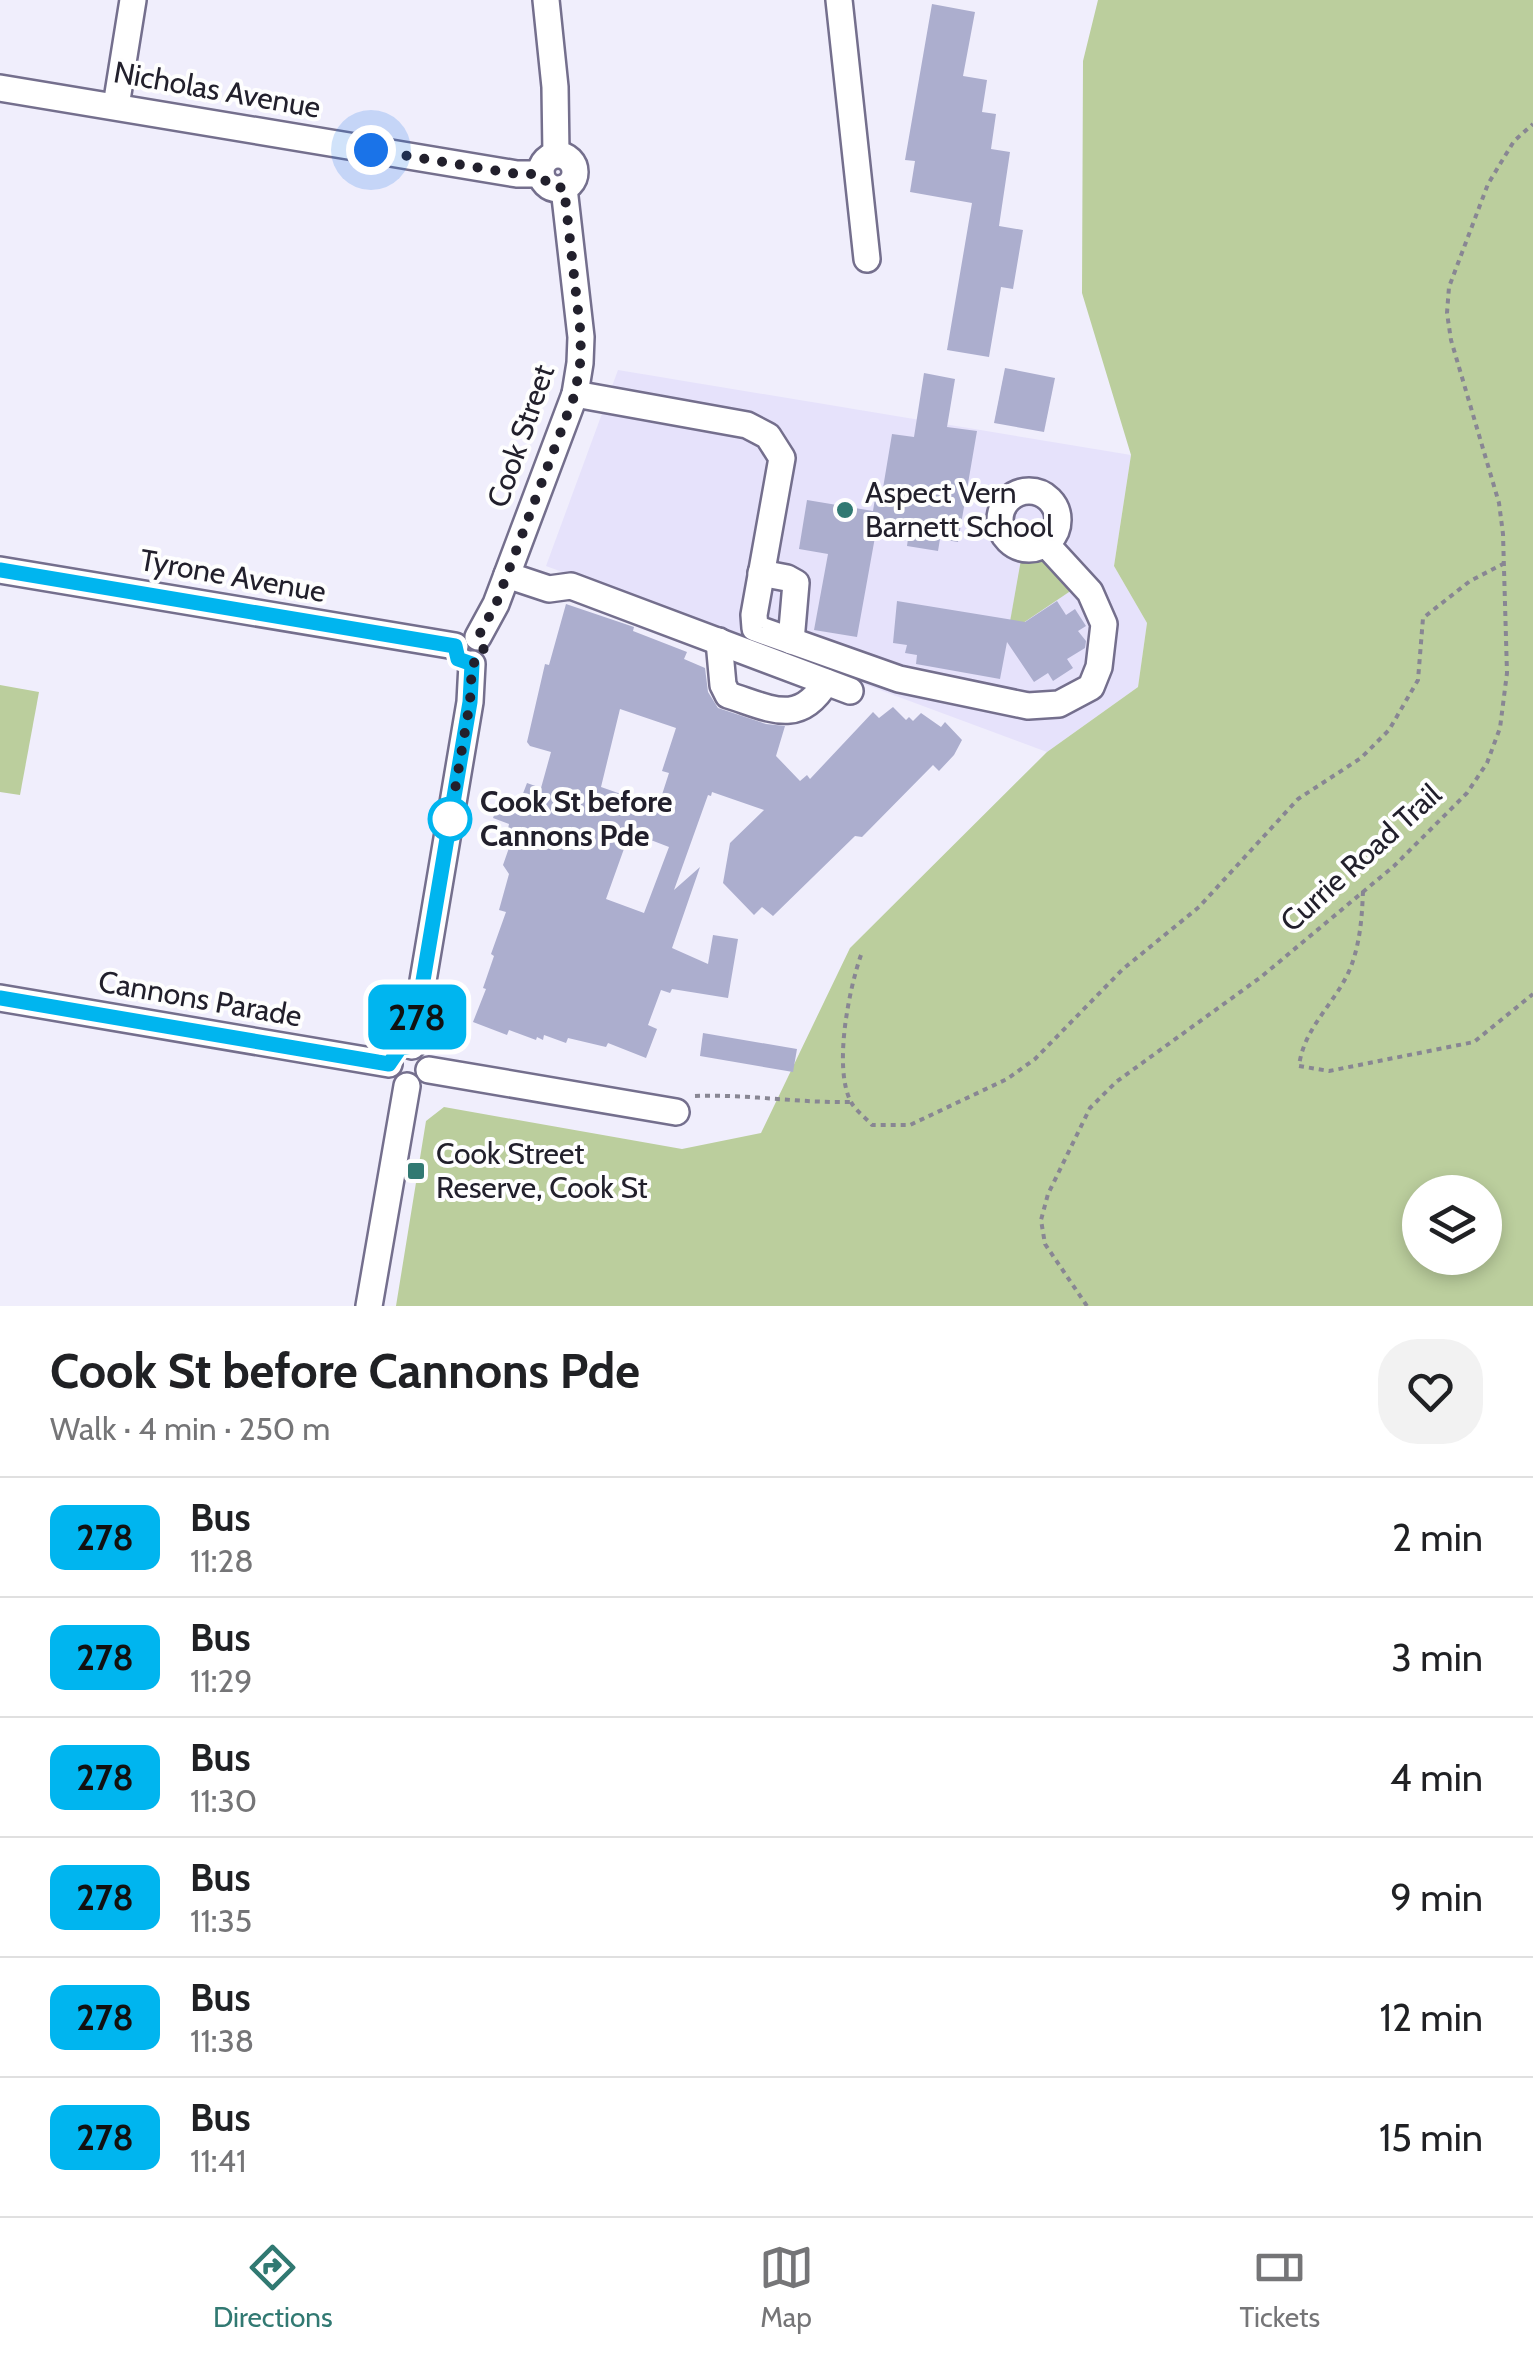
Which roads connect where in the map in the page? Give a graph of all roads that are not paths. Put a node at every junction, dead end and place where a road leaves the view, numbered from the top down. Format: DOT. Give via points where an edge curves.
graph roads {
  1 [pos="133,0"];
  2 [pos="546,0"];
  3 [pos="839,0"];
  4 [pos="0,88"];
  5 [pos="116,106"];
  6 [pos="548,164"];
  7 [pos="867,258"];
  8 [pos="575,394"];
  9 [pos="1045,544"];
  10 [pos="0,570"];
  11 [pos="761,574"];
  12 [pos="507,575"];
  13 [pos="791,641"];
  14 [pos="719,642"];
  15 [pos="468,649"];
  16 [pos="0,998"];
  17 [pos="412,1046"];
  18 [pos="389,1064"];
  19 [pos="429,1070"];
  20 [pos="407,1086"];
  21 [pos="676,1112"];
  22 [pos="369,1306"];
  1 -- 5 [label="street"];
  2 -- 6 [label="street" via="555,78"];
  3 -- 7 [label="street"];
  4 -- 5 [label="street, Nicholas Avenue"];
  5 -- 6 [label="street, Nicholas Avenue" via="517,174"];
  6 -- 8 [label="street, Cook Street" via="571,160 576,170 564,188 581,337"];
  8 -- 11 [label="street" via="747,424 768,436 782,458"];
  8 -- 12 [label="street, Cook Street"];
  9 -- 13 [label="street" via="1090,592 1104,624 1090,687 1059,704 1028,706 899,679"];
  10 -- 15 [label="street, Tyrone Avenue"];
  11 -- 13 [label="street" via="754,628"];
  11 -- 13 [label="street" via="796,582"];
  12 -- 14 [label="street" via="549,589 571,586"];
  12 -- 15 [label="street, Cook Street"];
  14 -- 14 [label="street" via="838,686 799,710 779,711 728,695"];
  15 -- 17 [label="street, Cook Street" via="466,721"];
  16 -- 18 [label="street, Cannons Parade"];
  17 -- 18 [label="street" via="400,1048"];
  17 -- 19 [label="street" via="426,1056"];
  18 -- 20 [label="street" via="394,1080"];
  19 -- 20 [label="street" via="422,1082"];
  19 -- 21 [label="street"];
  20 -- 22 [label="street"];
}
